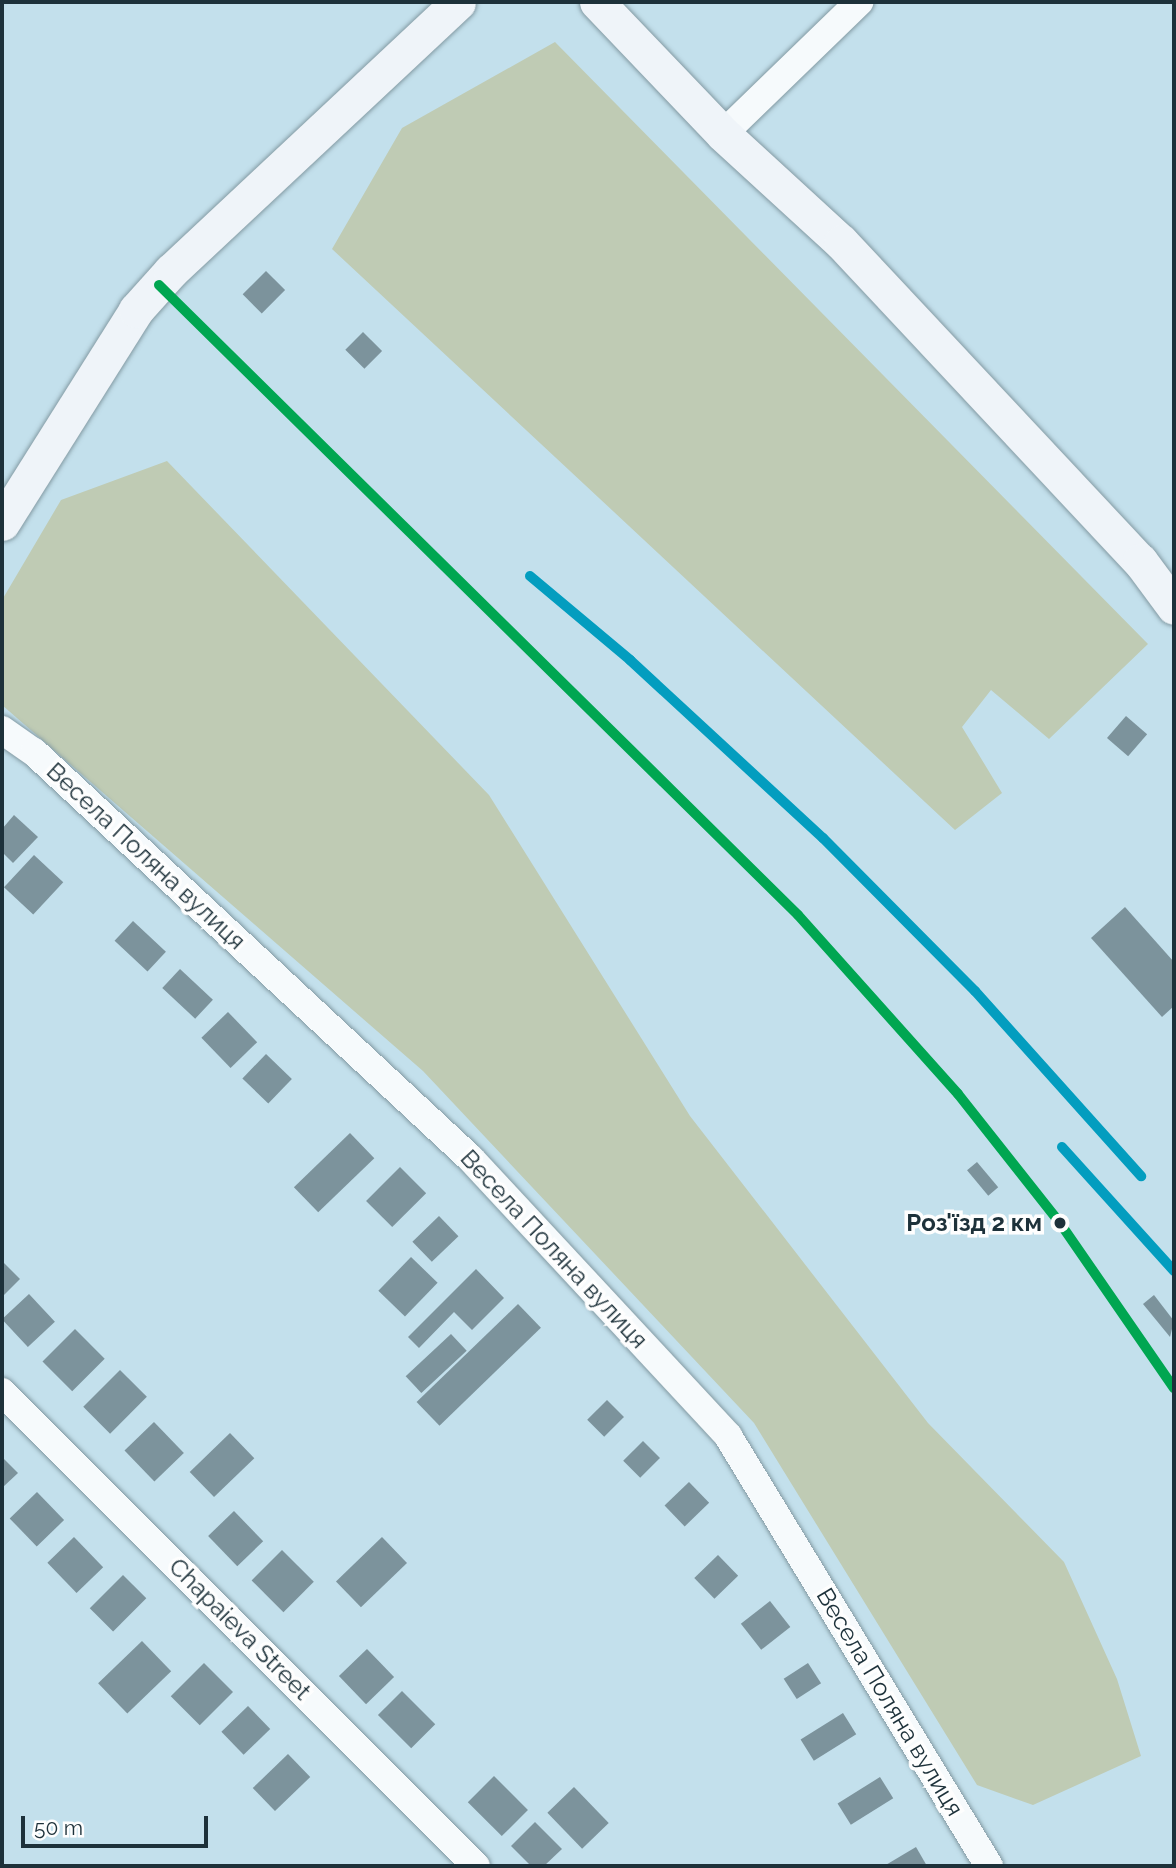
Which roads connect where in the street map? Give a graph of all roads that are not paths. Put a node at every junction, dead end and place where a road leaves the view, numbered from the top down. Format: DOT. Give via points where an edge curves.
graph roads {
  1 [pos="458,2"];
  2 [pos="597,2"];
  3 [pos="859,2"];
  4 [pos="723,134"];
  5 [pos="2,523"];
  6 [pos="1174,607"];
  7 [pos="2,730"];
  8 [pos="2,1392"];
  9 [pos="476,1866"];
  10 [pos="989,1866"];
  1 -- 5 [label="main road" via="171,271 136,310"];
  2 -- 4 [label="main road"];
  3 -- 4 [label="street"];
  4 -- 6 [label="main road" via="841,242 1140,561"];
  7 -- 10 [label="street, Весела Поляна вулиця" via="34,752 471,1159 728,1436"];
  8 -- 9 [label="street, Chapaieva Street"];
}
